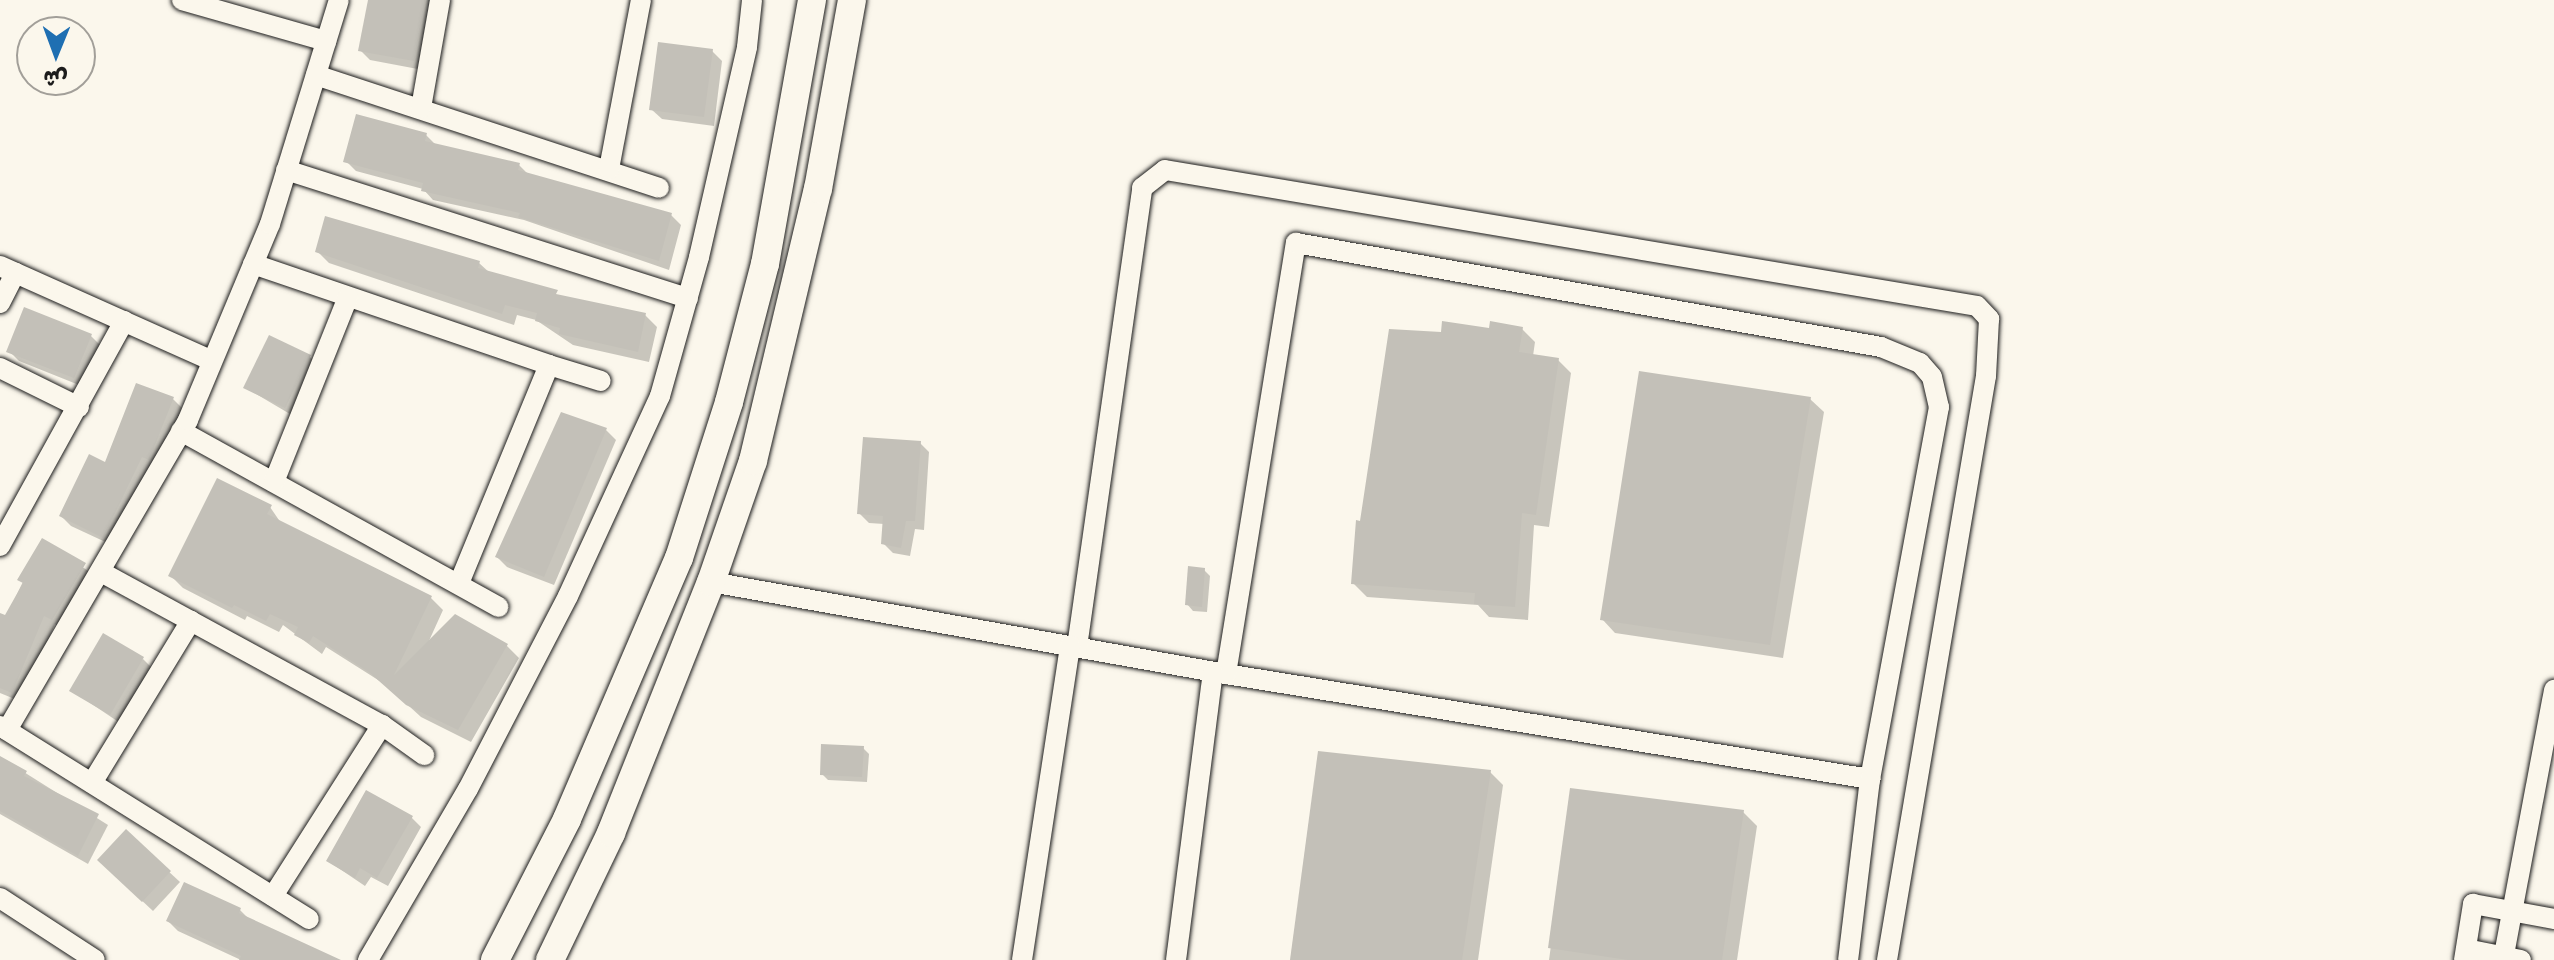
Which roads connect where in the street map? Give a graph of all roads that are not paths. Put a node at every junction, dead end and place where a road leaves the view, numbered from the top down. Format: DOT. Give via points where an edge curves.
graph roads {
  1 [pos="182,0"];
  2 [pos="339,0"];
  3 [pos="440,0"];
  4 [pos="641,0"];
  5 [pos="752,0"];
  6 [pos="812,0"];
  7 [pos="852,0"];
  8 [pos="229,6"];
  9 [pos="326,41"];
  10 [pos="316,75"];
  11 [pos="421,108"];
  12 [pos="609,169"];
  13 [pos="286,170"];
  14 [pos="659,188"];
  15 [pos="253,264"];
  16 [pos="8,270"];
  17 [pos="348,297"];
  18 [pos="688,298"];
  19 [pos="0,303"];
  20 [pos="124,321"];
  21 [pos="212,361"];
  22 [pos="549,365"];
  23 [pos="0,368"];
  24 [pos="601,381"];
  25 [pos="79,407"];
  26 [pos="181,431"];
  27 [pos="274,482"];
  28 [pos="0,546"];
  29 [pos="101,572"];
  30 [pos="711,582"];
  31 [pos="459,583"];
  32 [pos="499,607"];
  33 [pos="191,621"];
  34 [pos="1073,647"];
  35 [pos="1220,673"];
  36 [pos="2554,690"];
  37 [pos="382,725"];
  38 [pos="3,728"];
  39 [pos="424,755"];
  40 [pos="1870,779"];
  41 [pos="92,783"];
  42 [pos="273,896"];
  43 [pos="0,898"];
  44 [pos="2511,911"];
  45 [pos="309,919"];
  46 [pos="2554,919"];
  47 [pos="2465,954"];
  48 [pos="2509,959"];
  49 [pos="95,960"];
  50 [pos="368,960"];
  51 [pos="495,960"];
  52 [pos="550,960"];
  53 [pos="1022,960"];
  54 [pos="1176,960"];
  55 [pos="1848,960"];
  56 [pos="1887,960"];
  1 -- 8 [label="street"];
  2 -- 9 [label="street"];
  3 -- 11 [label="street"];
  4 -- 12 [label="street"];
  5 -- 18 [label="street" via="747,47"];
  6 -- 51 [label="street" via="765,264 729,402 683,545 654,626 567,819"];
  7 -- 30 [label="street" via="818,189 760,433"];
  8 -- 9 [label="street"];
  9 -- 10 [label="street"];
  10 -- 11 [label="street"];
  10 -- 13 [label="street"];
  11 -- 12 [label="street"];
  12 -- 14 [label="street"];
  13 -- 15 [label="street"];
  13 -- 18 [label="street"];
  15 -- 17 [label="street"];
  15 -- 21 [label="street"];
  16 -- 19 [label="street"];
  16 -- 20 [label="street"];
  17 -- 22 [label="street"];
  17 -- 27 [label="street"];
  18 -- 50 [label="street" via="660,396 568,596 468,789"];
  20 -- 21 [label="street"];
  20 -- 25 [label="street"];
  21 -- 26 [label="street"];
  22 -- 24 [label="street"];
  22 -- 31 [label="street"];
  23 -- 25 [label="street"];
  25 -- 28 [label="street"];
  26 -- 27 [label="street"];
  26 -- 29 [label="street"];
  27 -- 31 [label="street"];
  29 -- 33 [label="street"];
  29 -- 38 [label="street"];
  30 -- 34 [label="street"];
  30 -- 52 [label="street" via="611,833"];
  31 -- 32 [label="street"];
  33 -- 37 [label="street"];
  33 -- 41 [label="street"];
  34 -- 35 [label="street"];
  34 -- 53 [label="street"];
  34 -- 56 [label="street" via="1142,188 1165,170 1977,306 1989,319 1986,376"];
  35 -- 40 [label="street"];
  35 -- 40 [label="street" via="1296,243 1881,347 1920,363 1932,377 1939,407"];
  35 -- 54 [label="street"];
  36 -- 44 [label="street"];
  37 -- 39 [label="street"];
  37 -- 42 [label="street"];
  38 -- 41 [label="street"];
  40 -- 55 [label="street"];
  41 -- 42 [label="street"];
  42 -- 45 [label="street"];
  43 -- 49 [label="street"];
  44 -- 46 [label="street"];
  44 -- 47 [label="street" via="2473,904"];
  44 -- 48 [label="street"];
  47 -- 48 [label="street"];
}
